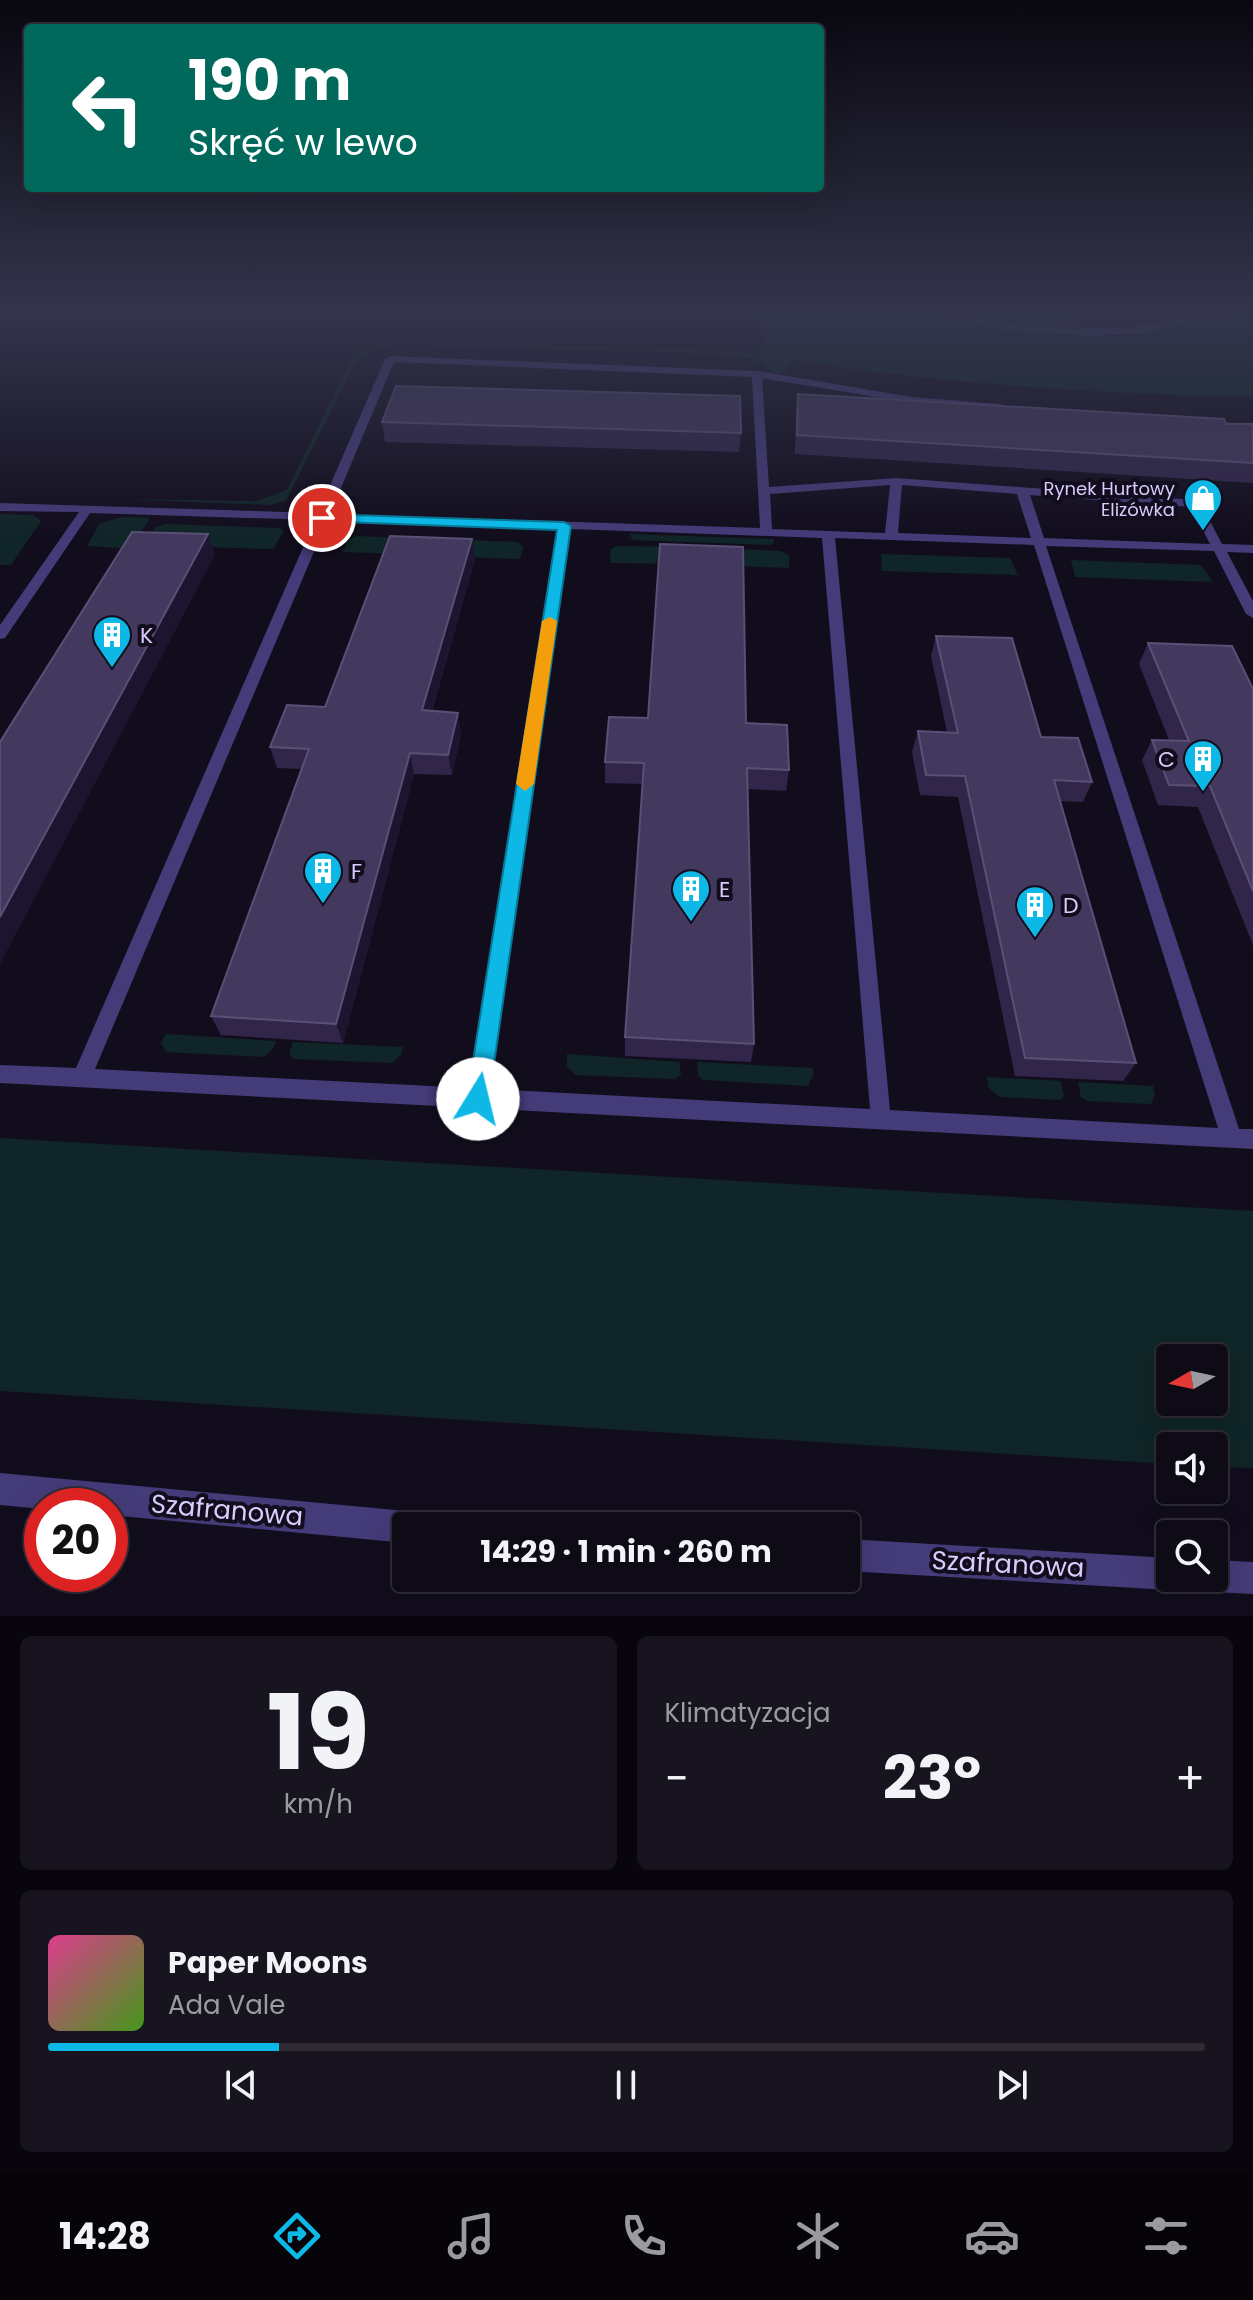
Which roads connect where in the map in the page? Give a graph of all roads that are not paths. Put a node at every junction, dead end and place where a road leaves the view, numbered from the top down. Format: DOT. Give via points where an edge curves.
graph roads {
  1 [pos="377,389"];
  2 [pos="758,389"];
  3 [pos="849,389"];
  4 [pos="1009,408"];
  5 [pos="896,481"];
  6 [pos="763,491"];
  7 [pos="1023,493"];
  8 [pos="0,507"];
  9 [pos="87,509"];
  10 [pos="322,518"];
  11 [pos="564,526"];
  12 [pos="766,533"];
  13 [pos="828,535"];
  14 [pos="891,538"];
  15 [pos="1040,543"];
  16 [pos="1219,548"];
  17 [pos="1253,549"];
  18 [pos="1253,614"];
  19 [pos="0,635"];
  20 [pos="0,1074"];
  21 [pos="82,1077"];
  22 [pos="478,1099"];
  23 [pos="881,1119"];
  24 [pos="1232,1138"];
  25 [pos="1253,1139"];
  26 [pos="0,1489"];
  27 [pos="392,1526"];
  28 [pos="860,1556"];
  29 [pos="1156,1573"];
  30 [pos="1228,1577"];
  31 [pos="1253,1578"];
  1 -- 10 [label="lane"];
  2 -- 6 [label="lane"];
  3 -- 4 [label="lane"];
  5 -- 6 [label="lane"];
  5 -- 7 [label="lane"];
  5 -- 14 [label="lane"];
  6 -- 12 [label="lane"];
  7 -- 15 [label="lane"];
  7 -- 16 [label="lane" via="1195,504"];
  8 -- 9 [label="lane"];
  9 -- 10 [label="lane"];
  9 -- 19 [label="lane"];
  10 -- 11 [label="lane"];
  10 -- 21 [label="lane"];
  11 -- 12 [label="lane"];
  11 -- 22 [label="lane"];
  12 -- 13 [label="lane"];
  13 -- 14 [label="lane"];
  13 -- 23 [label="lane"];
  14 -- 15 [label="lane"];
  15 -- 16 [label="lane"];
  15 -- 24 [label="lane"];
  16 -- 17 [label="lane"];
  16 -- 18 [label="lane"];
  20 -- 21 [label="lane"];
  21 -- 22 [label="lane"];
  22 -- 23 [label="lane"];
  23 -- 24 [label="lane"];
  24 -- 25 [label="lane"];
  26 -- 27 [label="street, Szafranowa"];
  28 -- 29 [label="street, Szafranowa"];
  30 -- 31 [label="street"];
}
